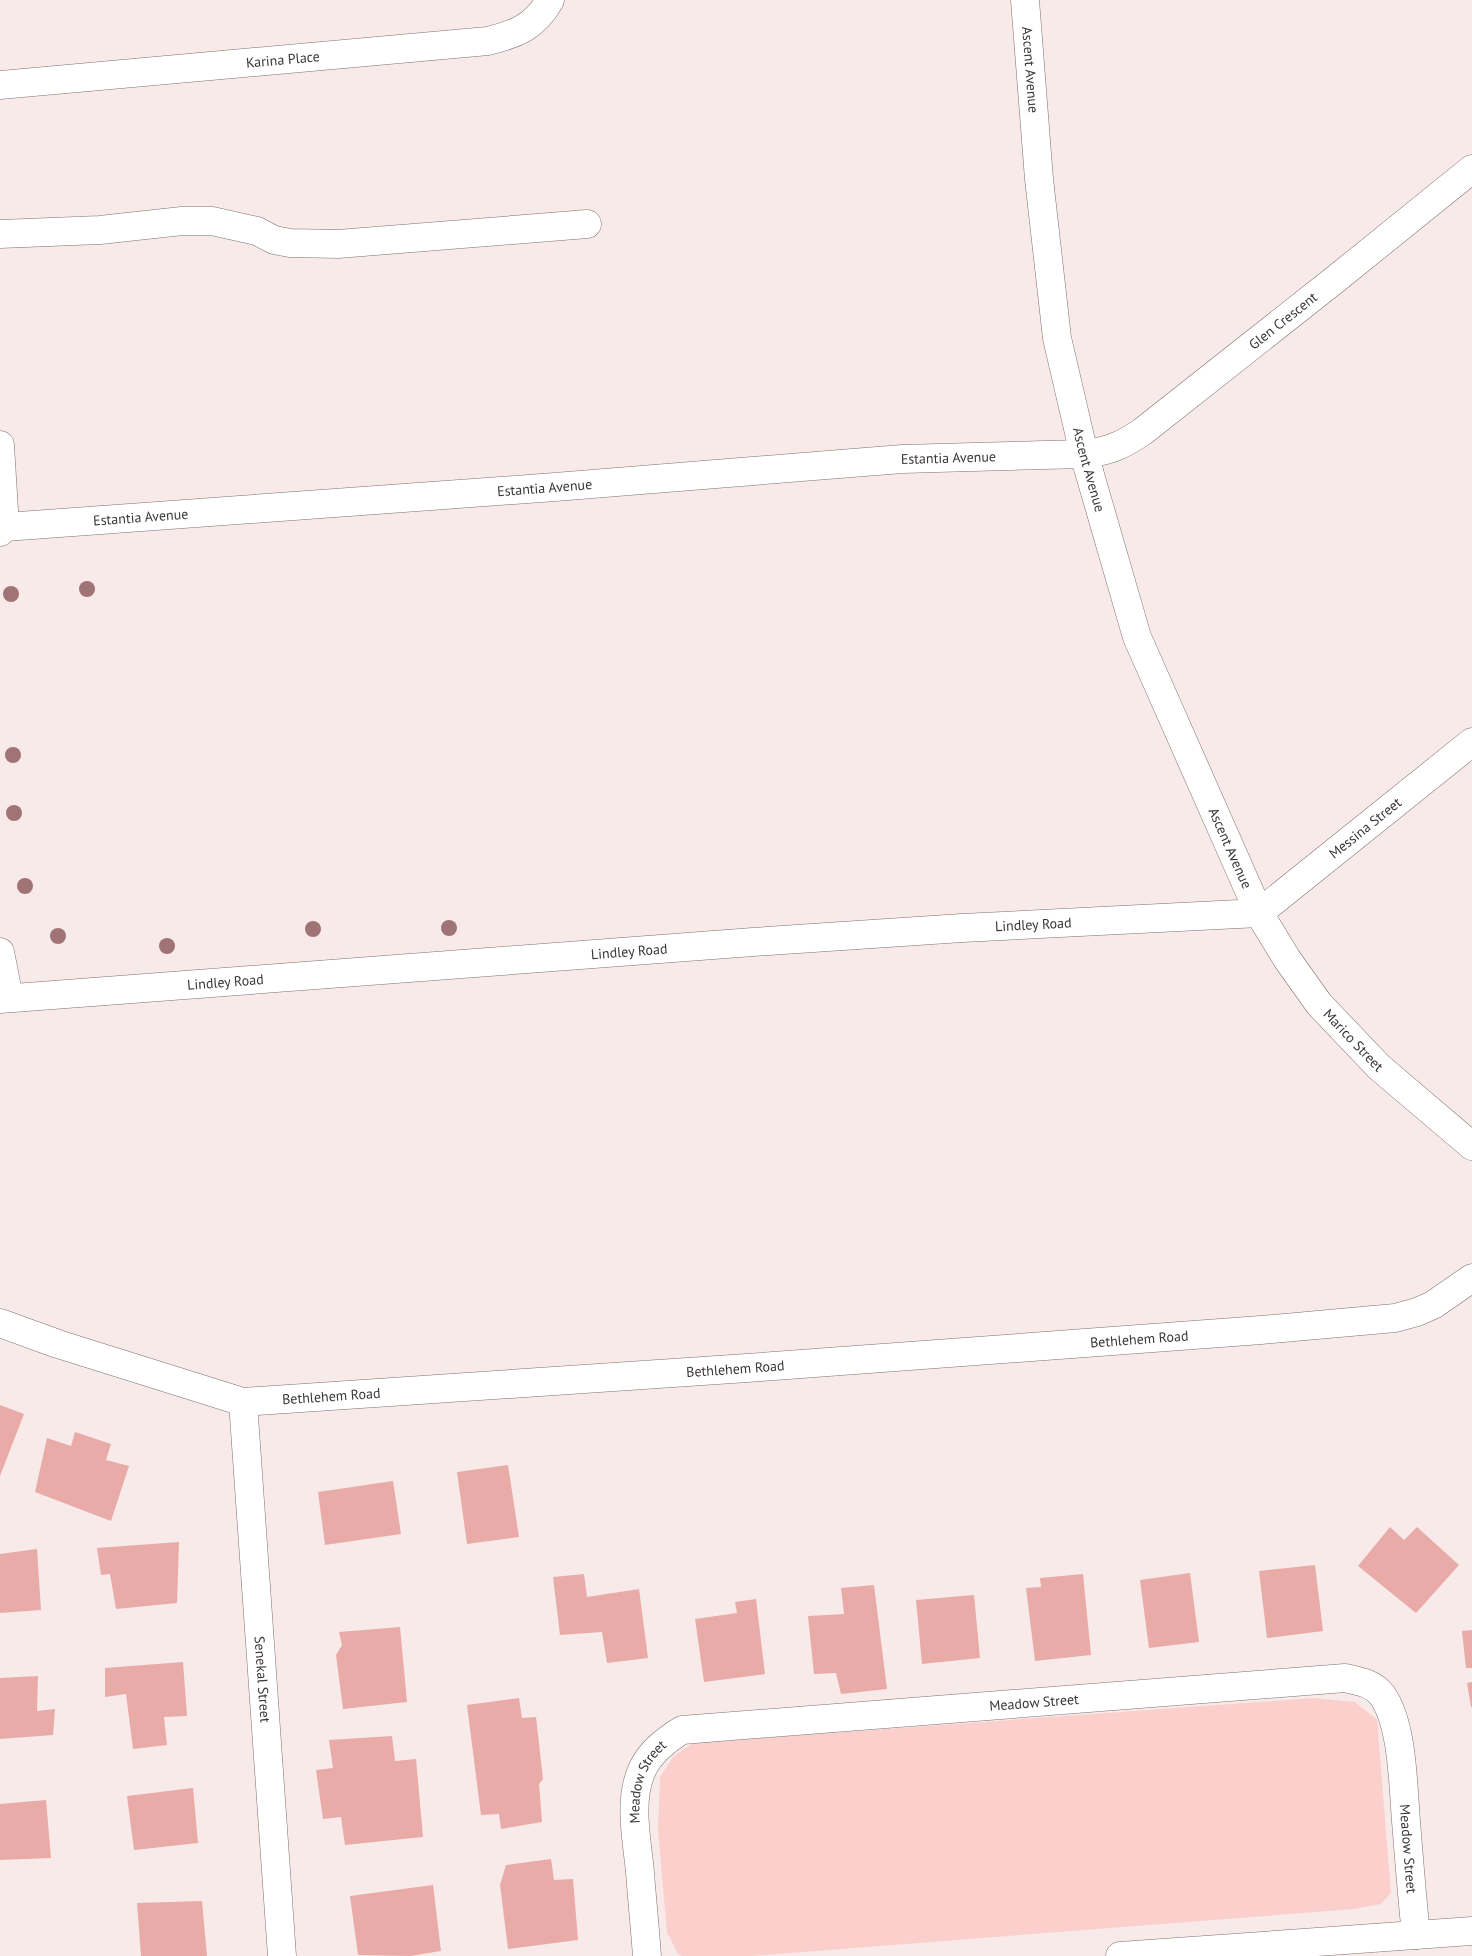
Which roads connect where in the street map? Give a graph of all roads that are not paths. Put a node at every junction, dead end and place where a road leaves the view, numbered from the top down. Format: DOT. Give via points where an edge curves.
graph roads {
  1 [pos="550,0"];
  2 [pos="1025,0"];
  3 [pos="0,85"];
  4 [pos="1472,169"];
  5 [pos="587,224"];
  6 [pos="0,234"];
  7 [pos="0,445"];
  8 [pos="1084,454"];
  9 [pos="2,530"];
  10 [pos="1472,742"];
  11 [pos="1260,913"];
  12 [pos="0,952"];
  13 [pos="4,998"];
  14 [pos="1472,1146"];
  15 [pos="1472,1278"];
  16 [pos="0,1323"];
  17 [pos="243,1402"];
  18 [pos="1472,1931"];
  19 [pos="1416,1935"];
  20 [pos="282,1956"];
  21 [pos="647,1956"];
  22 [pos="1120,1956"];
  1 -- 3 [label="street, Karina Place" via="535,20 515,34 488,41"];
  2 -- 8 [label="street, Ascent Avenue" via="1057,338"];
  4 -- 8 [label="street, Glen Crescent" via="1142,432 1121,446"];
  5 -- 6 [label="street" via="338,244 290,244 257,231 212,221"];
  7 -- 9 [label="street"];
  8 -- 9 [label="street, Estantia Avenue" via="902,459"];
  8 -- 11 [label="street, Ascent Avenue" via="1137,636"];
  10 -- 11 [label="street, Messina Street"];
  11 -- 13 [label="street, Lindley Road" via="753,942"];
  11 -- 14 [label="street, Marico Street" via="1287,960 1319,1004 1379,1067"];
  12 -- 13 [label="street"];
  15 -- 17 [label="street, Bethlehem Road" via="1433,1305 1395,1318 776,1366"];
  16 -- 17 [label="street, Bethlehem Road"];
  17 -- 20 [label="street, Senekal Street"];
  18 -- 19 [label="street"];
  19 -- 21 [label="street, Meadow Street" via="1401,1759 1395,1725 1382,1695 1373,1686 1345,1678 682,1730 653,1753 642,1770 636,1789 635,1822"];
  19 -- 22 [label="street"];
}
